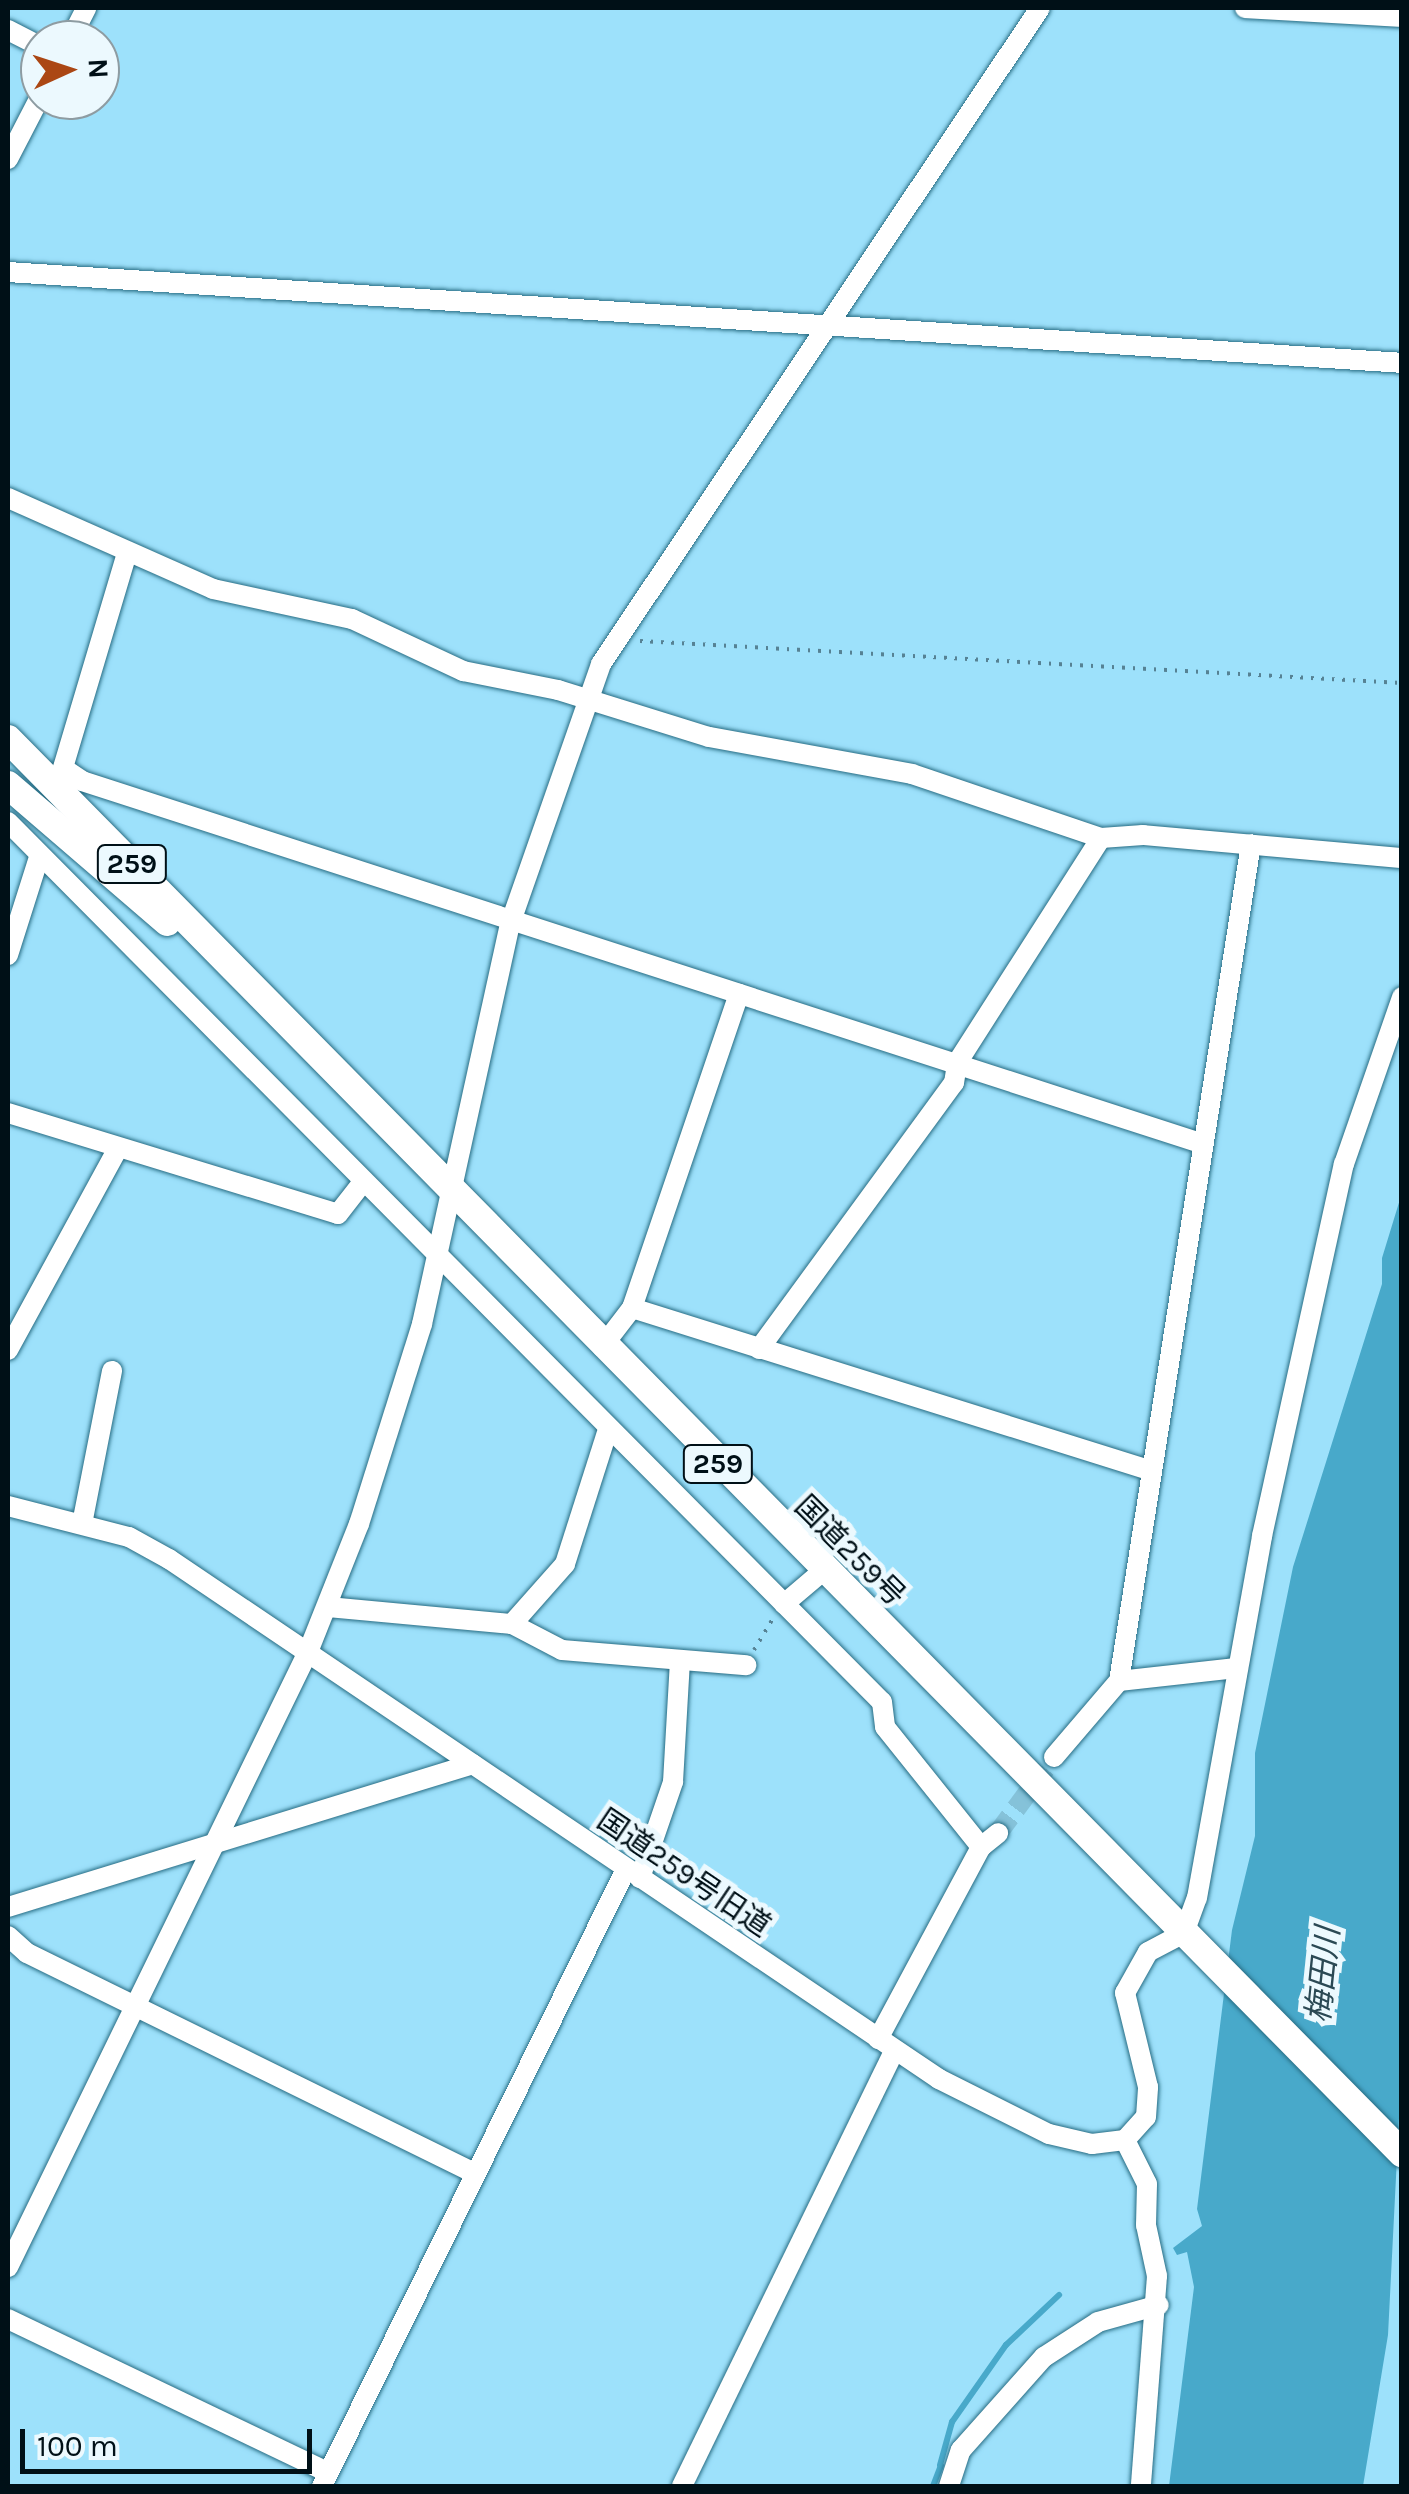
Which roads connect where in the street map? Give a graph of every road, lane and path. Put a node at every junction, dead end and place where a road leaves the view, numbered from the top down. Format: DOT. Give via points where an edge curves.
graph roads {
  1 [pos="1040,8"];
  2 [pos="1245,8"];
  3 [pos="1402,17"];
  4 [pos="28,120"];
  5 [pos="8,159"];
  6 [pos="8,272"];
  7 [pos="824,330"];
  8 [pos="1402,363"];
  9 [pos="8,498"];
  10 [pos="127,553"];
  11 [pos="616,641"];
  12 [pos="1402,683"];
  13 [pos="586,702"];
  14 [pos="8,739"];
  15 [pos="8,785"];
  16 [pos="8,822"];
  17 [pos="1101,838"];
  18 [pos="1251,844"];
  19 [pos="40,857"];
  20 [pos="1402,858"];
  21 [pos="510,924"];
  22 [pos="8,955"];
  23 [pos="253,994"];
  24 [pos="739,994"];
  25 [pos="1402,997"];
  26 [pos="957,1063"];
  27 [pos="8,1114"];
  28 [pos="1203,1144"];
  29 [pos="118,1148"];
  30 [pos="363,1182"];
  31 [pos="448,1191"];
  32 [pos="435,1251"];
  33 [pos="632,1308"];
  34 [pos="602,1347"];
  35 [pos="758,1349"];
  36 [pos="8,1350"];
  37 [pos="112,1371"];
  38 [pos="608,1428"];
  39 [pos="1152,1471"];
  40 [pos="8,1506"];
  41 [pos="82,1524"];
  42 [pos="824,1570"];
  43 [pos="784,1604"];
  44 [pos="328,1607"];
  45 [pos="512,1624"];
  46 [pos="308,1652"];
  47 [pos="680,1660"];
  48 [pos="746,1666"];
  49 [pos="1236,1668"];
  50 [pos="1120,1681"];
  51 [pos="1054,1757"];
  52 [pos="472,1764"];
  53 [pos="998,1832"];
  54 [pos="215,1841"];
  55 [pos="981,1847"];
  56 [pos="633,1874"];
  57 [pos="8,1907"];
  58 [pos="1184,1933"];
  59 [pos="8,1936"];
  60 [pos="135,2007"];
  61 [pos="886,2044"];
  62 [pos="1124,2140"];
  63 [pos="1402,2153"];
  64 [pos="475,2174"];
  65 [pos="8,2267"];
  66 [pos="1158,2305"];
  67 [pos="8,2320"];
  68 [pos="325,2480"];
  69 [pos="682,2486"];
  70 [pos="949,2486"];
  71 [pos="1141,2486"];
  1 -- 7 [label="street"];
  2 -- 3 [label="street"];
  4 -- 5 [label="street"];
  6 -- 7 [label="street"];
  7 -- 8 [label="street"];
  7 -- 11 [label="street"];
  9 -- 10 [label="street"];
  10 -- 13 [label="street" via="213,589 352,618 463,672"];
  10 -- 21 [label="street" via="63,768 82,782"];
  11 -- 12 [label="path"];
  11 -- 13 [label="street"];
  13 -- 17 [label="street" via="780,754 912,774"];
  13 -- 21 [label="street"];
  14 -- 23 [label="highway, 国道259号 / 259"];
  15 -- 23 [label="highway, 国道259号 / 259"];
  16 -- 19 [label="street"];
  17 -- 18 [label="street"];
  17 -- 26 [label="street"];
  18 -- 20 [label="street"];
  18 -- 28 [label="street"];
  19 -- 22 [label="street"];
  19 -- 30 [label="street"];
  21 -- 24 [label="street"];
  21 -- 31 [label="street"];
  23 -- 31 [label="highway, 国道259号 / 259"];
  24 -- 26 [label="street"];
  24 -- 33 [label="street"];
  25 -- 49 [label="street" via="1344,1164"];
  26 -- 28 [label="street"];
  26 -- 35 [label="street" via="954,1082"];
  27 -- 29 [label="street"];
  28 -- 39 [label="street"];
  29 -- 30 [label="street" via="338,1214"];
  29 -- 36 [label="street"];
  30 -- 32 [label="street"];
  31 -- 32 [label="street"];
  31 -- 34 [label="highway, 国道259号 / 259"];
  32 -- 38 [label="street"];
  32 -- 44 [label="street" via="422,1324"];
  33 -- 34 [label="street"];
  33 -- 35 [label="street"];
  34 -- 42 [label="highway, 国道259号 / 259"];
  35 -- 39 [label="street"];
  37 -- 41 [label="street"];
  38 -- 43 [label="street"];
  38 -- 45 [label="street" via="565,1564"];
  39 -- 50 [label="street"];
  40 -- 41 [label="street, 国道259号旧道"];
  41 -- 46 [label="street, 国道259号旧道" via="129,1537 169,1559"];
  42 -- 43 [label="street"];
  42 -- 58 [label="highway, 国道259号 / 259"];
  43 -- 48 [label="path"];
  43 -- 55 [label="street" via="882,1702 885,1728"];
  44 -- 45 [label="street"];
  44 -- 46 [label="street"];
  45 -- 47 [label="street" via="562,1650"];
  46 -- 52 [label="street, 国道259号旧道"];
  46 -- 54 [label="street"];
  47 -- 48 [label="street"];
  47 -- 56 [label="street" via="673,1782"];
  49 -- 50 [label="street"];
  49 -- 58 [label="street" via="1196,1898"];
  50 -- 51 [label="street"];
  52 -- 54 [label="street"];
  52 -- 56 [label="street, 国道259号旧道"];
  53 -- 55 [label="street"];
  54 -- 57 [label="street"];
  54 -- 60 [label="street"];
  55 -- 61 [label="street"];
  56 -- 61 [label="street, 国道259号旧道"];
  56 -- 64 [label="street"];
  58 -- 62 [label="street" via="1148,1952 1125,1993 1148,2087 1146,2117"];
  58 -- 63 [label="highway, 国道259号 / 259"];
  59 -- 60 [label="street" via="27,1953"];
  60 -- 64 [label="street"];
  60 -- 65 [label="street"];
  61 -- 62 [label="street, 国道259号旧道" via="1049,2134 1092,2144"];
  61 -- 69 [label="street"];
  62 -- 66 [label="street" via="1147,2184"];
  64 -- 68 [label="street"];
  66 -- 70 [label="street" via="1098,2322 1044,2357 962,2450"];
  66 -- 71 [label="street"];
  67 -- 68 [label="street"];
}
